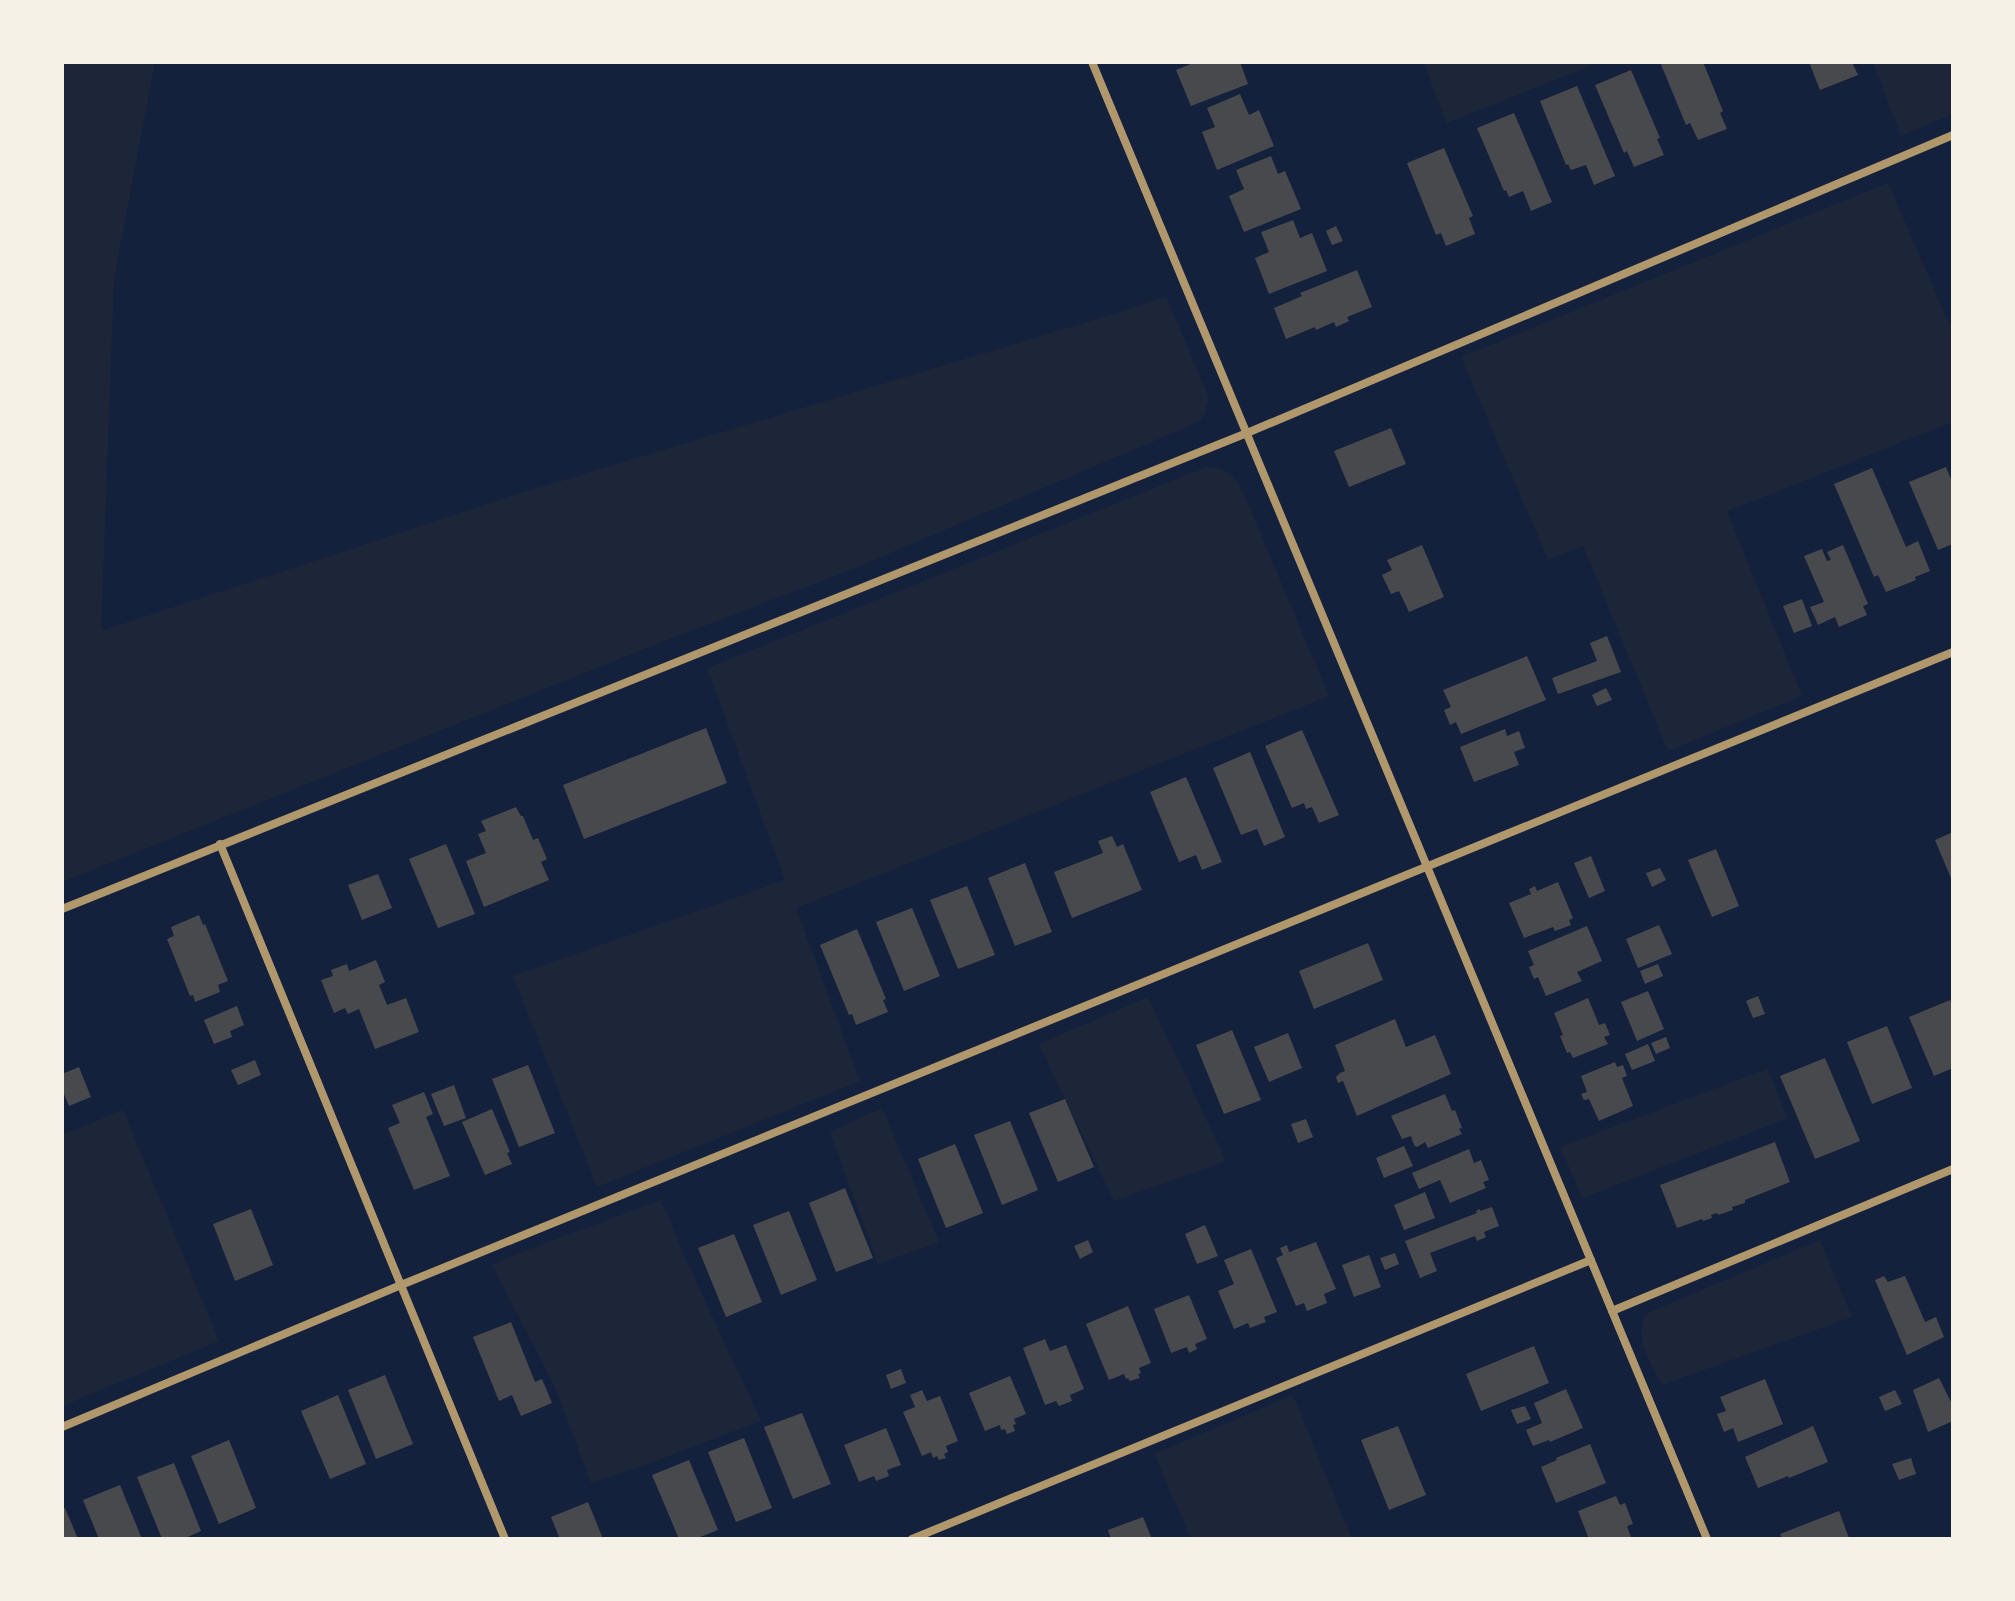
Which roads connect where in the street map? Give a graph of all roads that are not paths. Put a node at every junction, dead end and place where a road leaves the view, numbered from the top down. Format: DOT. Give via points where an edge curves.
graph roads {
  1 [pos="1092,62"];
  2 [pos="1953,135"];
  3 [pos="1247,433"];
  4 [pos="1953,652"];
  5 [pos="220,844"];
  6 [pos="1427,867"];
  7 [pos="62,909"];
  8 [pos="1953,1169"];
  9 [pos="1591,1260"];
  10 [pos="401,1285"];
  11 [pos="1612,1311"];
  12 [pos="62,1427"];
  13 [pos="505,1539"];
  14 [pos="912,1539"];
  15 [pos="1707,1539"];
  1 -- 3 [label="street"];
  2 -- 3 [label="street"];
  3 -- 5 [label="street"];
  3 -- 6 [label="street"];
  4 -- 6 [label="street"];
  5 -- 7 [label="street"];
  5 -- 10 [label="street"];
  6 -- 9 [label="street"];
  6 -- 10 [label="street"];
  8 -- 11 [label="street"];
  9 -- 11 [label="street"];
  9 -- 14 [label="street"];
  10 -- 12 [label="street"];
  10 -- 13 [label="street"];
  11 -- 15 [label="street"];
}
